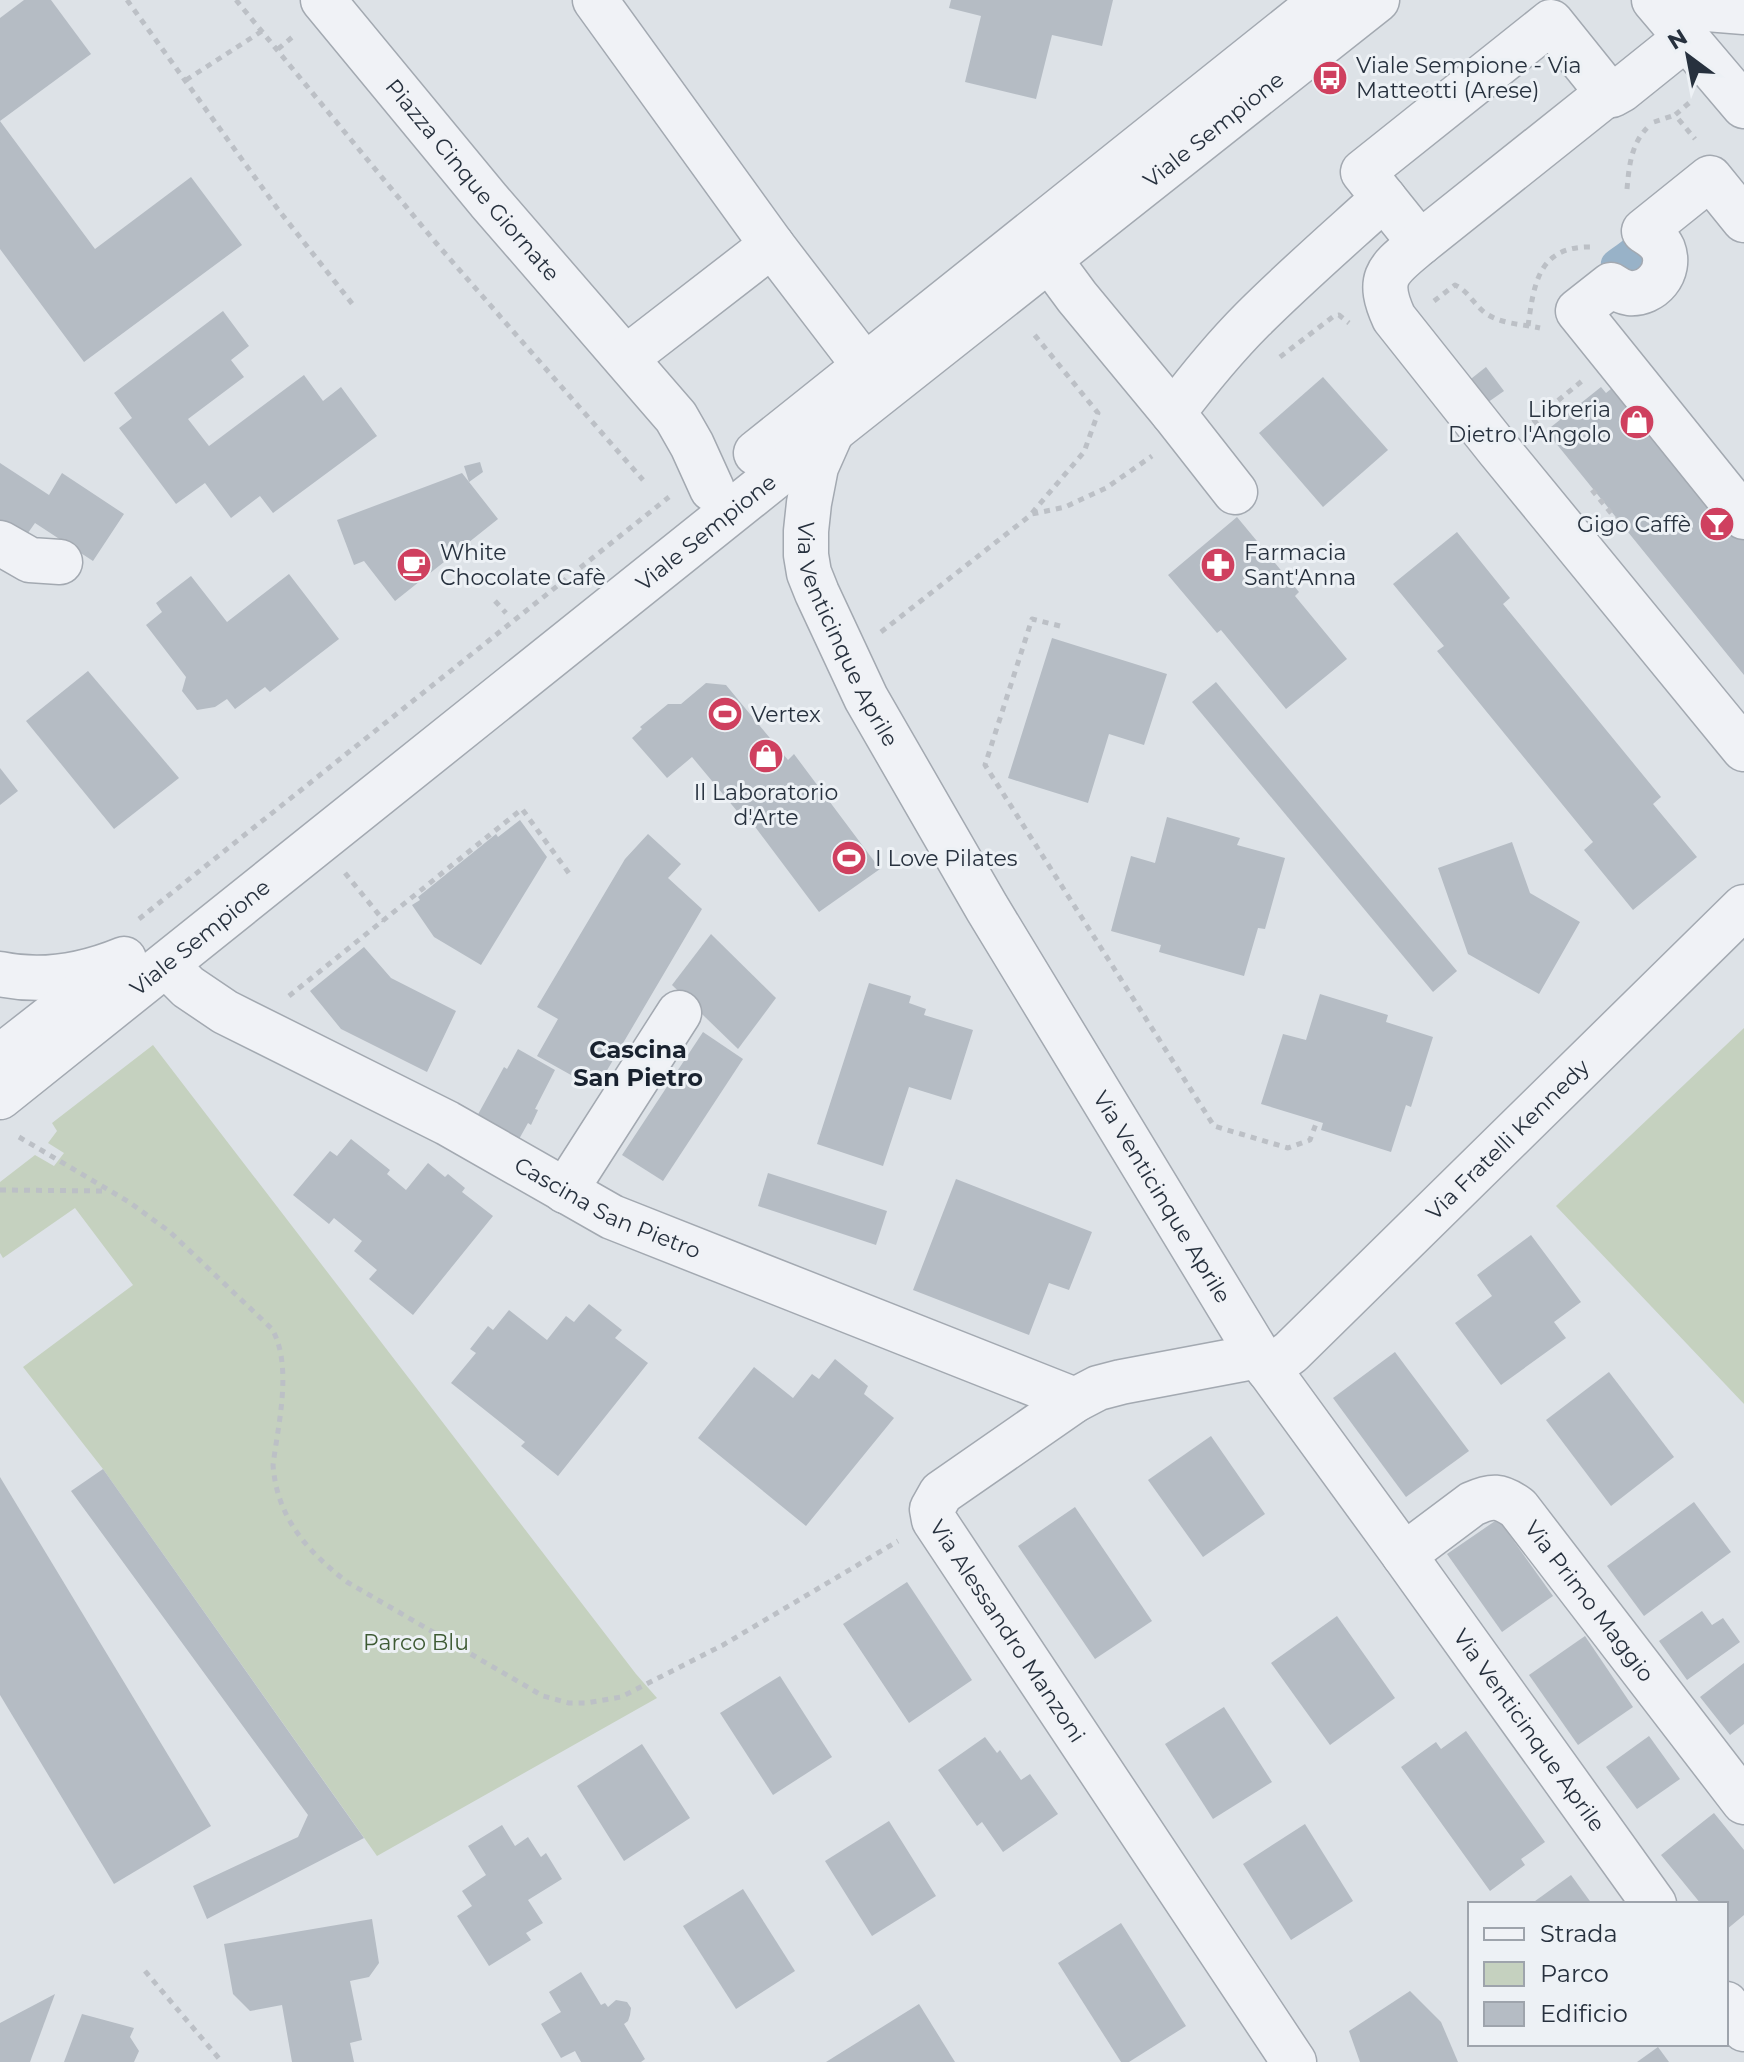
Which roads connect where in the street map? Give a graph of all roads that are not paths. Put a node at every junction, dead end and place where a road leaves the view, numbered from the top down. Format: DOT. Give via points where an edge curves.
graph roads {
  1 [pos="595,0"];
  2 [pos="1323,0"];
  3 [pos="1377,0"];
  4 [pos="1654,0"];
  5 [pos="1744,12"];
  6 [pos="315,13"];
  7 [pos="1693,14"];
  8 [pos="1744,60"];
  9 [pos="1608,93"];
  10 [pos="1744,106"];
  11 [pos="1384,198"];
  12 [pos="1744,220"];
  13 [pos="1420,243"];
  14 [pos="772,245"];
  15 [pos="1049,259"];
  16 [pos="626,358"];
  17 [pos="864,365"];
  18 [pos="1173,413"];
  19 [pos="832,431"];
  20 [pos="708,479"];
  21 [pos="1235,492"];
  22 [pos="1744,517"];
  23 [pos="0,543"];
  24 [pos="60,562"];
  25 [pos="1744,749"];
  26 [pos="1744,907"];
  27 [pos="141,950"];
  28 [pos="0,974"];
  29 [pos="679,1013"];
  30 [pos="0,1057"];
  31 [pos="0,1097"];
  32 [pos="565,1191"];
  33 [pos="1264,1363"];
  34 [pos="1075,1400"];
  35 [pos="1404,1555"];
  36 [pos="1744,1802"];
  37 [pos="1653,1902"];
  38 [pos="1728,2007"];
  39 [pos="1744,2029"];
  40 [pos="1294,2062"];
  1 -- 14 [label="street"];
  2 -- 17 [label="street, Viale Sempione"];
  3 -- 15 [label="street, Viale Sempione"];
  4 -- 7 [label="street"];
  5 -- 7 [label="street" via="1707,9"];
  6 -- 16 [label="street, Piazza Cinque Giornate"];
  7 -- 8 [label="street"];
  7 -- 9 [label="street" via="1621,90"];
  7 -- 10 [label="street"];
  9 -- 11 [label="street" via="1551,22 1363,172"];
  9 -- 13 [label="street"];
  11 -- 13 [label="street"];
  11 -- 18 [label="street" via="1251,321"];
  12 -- 22 [label="street" via="1710,178 1644,231 1663,249 1663,274 1654,285 1634,293 1611,285 1578,311"];
  13 -- 25 [label="street" via="1390,270 1384,286 1403,332"];
  14 -- 16 [label="street"];
  14 -- 17 [label="street"];
  15 -- 18 [label="street"];
  15 -- 19 [label="street, Viale Sempione"];
  16 -- 20 [label="street, Piazza Cinque Giornate" via="676,417"];
  17 -- 20 [label="street, Viale Sempione"];
  18 -- 21 [label="street"];
  19 -- 27 [label="street, Viale Sempione"];
  19 -- 33 [label="street, Via Venticinque Aprile" via="816,467 806,555 842,649 979,894"];
  20 -- 27 [label="street, Viale Sempione" via="516,650"];
  23 -- 24 [label="street" via="30,560"];
  26 -- 33 [label="street, Via Fratelli Kennedy" via="1291,1352"];
  27 -- 28 [label="street" via="102,968 44,979"];
  27 -- 30 [label="street, Viale Sempione"];
  27 -- 31 [label="street, Viale Sempione"];
  27 -- 32 [label="street, Cascina San Pietro" via="225,1012 447,1123"];
  29 -- 32 [label="street"];
  32 -- 34 [label="street, Cascina San Pietro" via="635,1228"];
  33 -- 34 [label="street, Via Alessandro Manzoni" via="1121,1382"];
  33 -- 35 [label="street, Via Venticinque Aprile"];
  34 -- 40 [label="street, Via Alessandro Manzoni" via="941,1493 932,1509 934,1520"];
  35 -- 36 [label="street, Via Primo Maggio" via="1482,1499 1506,1500 1518,1508"];
  35 -- 37 [label="street, Via Venticinque Aprile"];
  38 -- 39 [label="street"];
}
